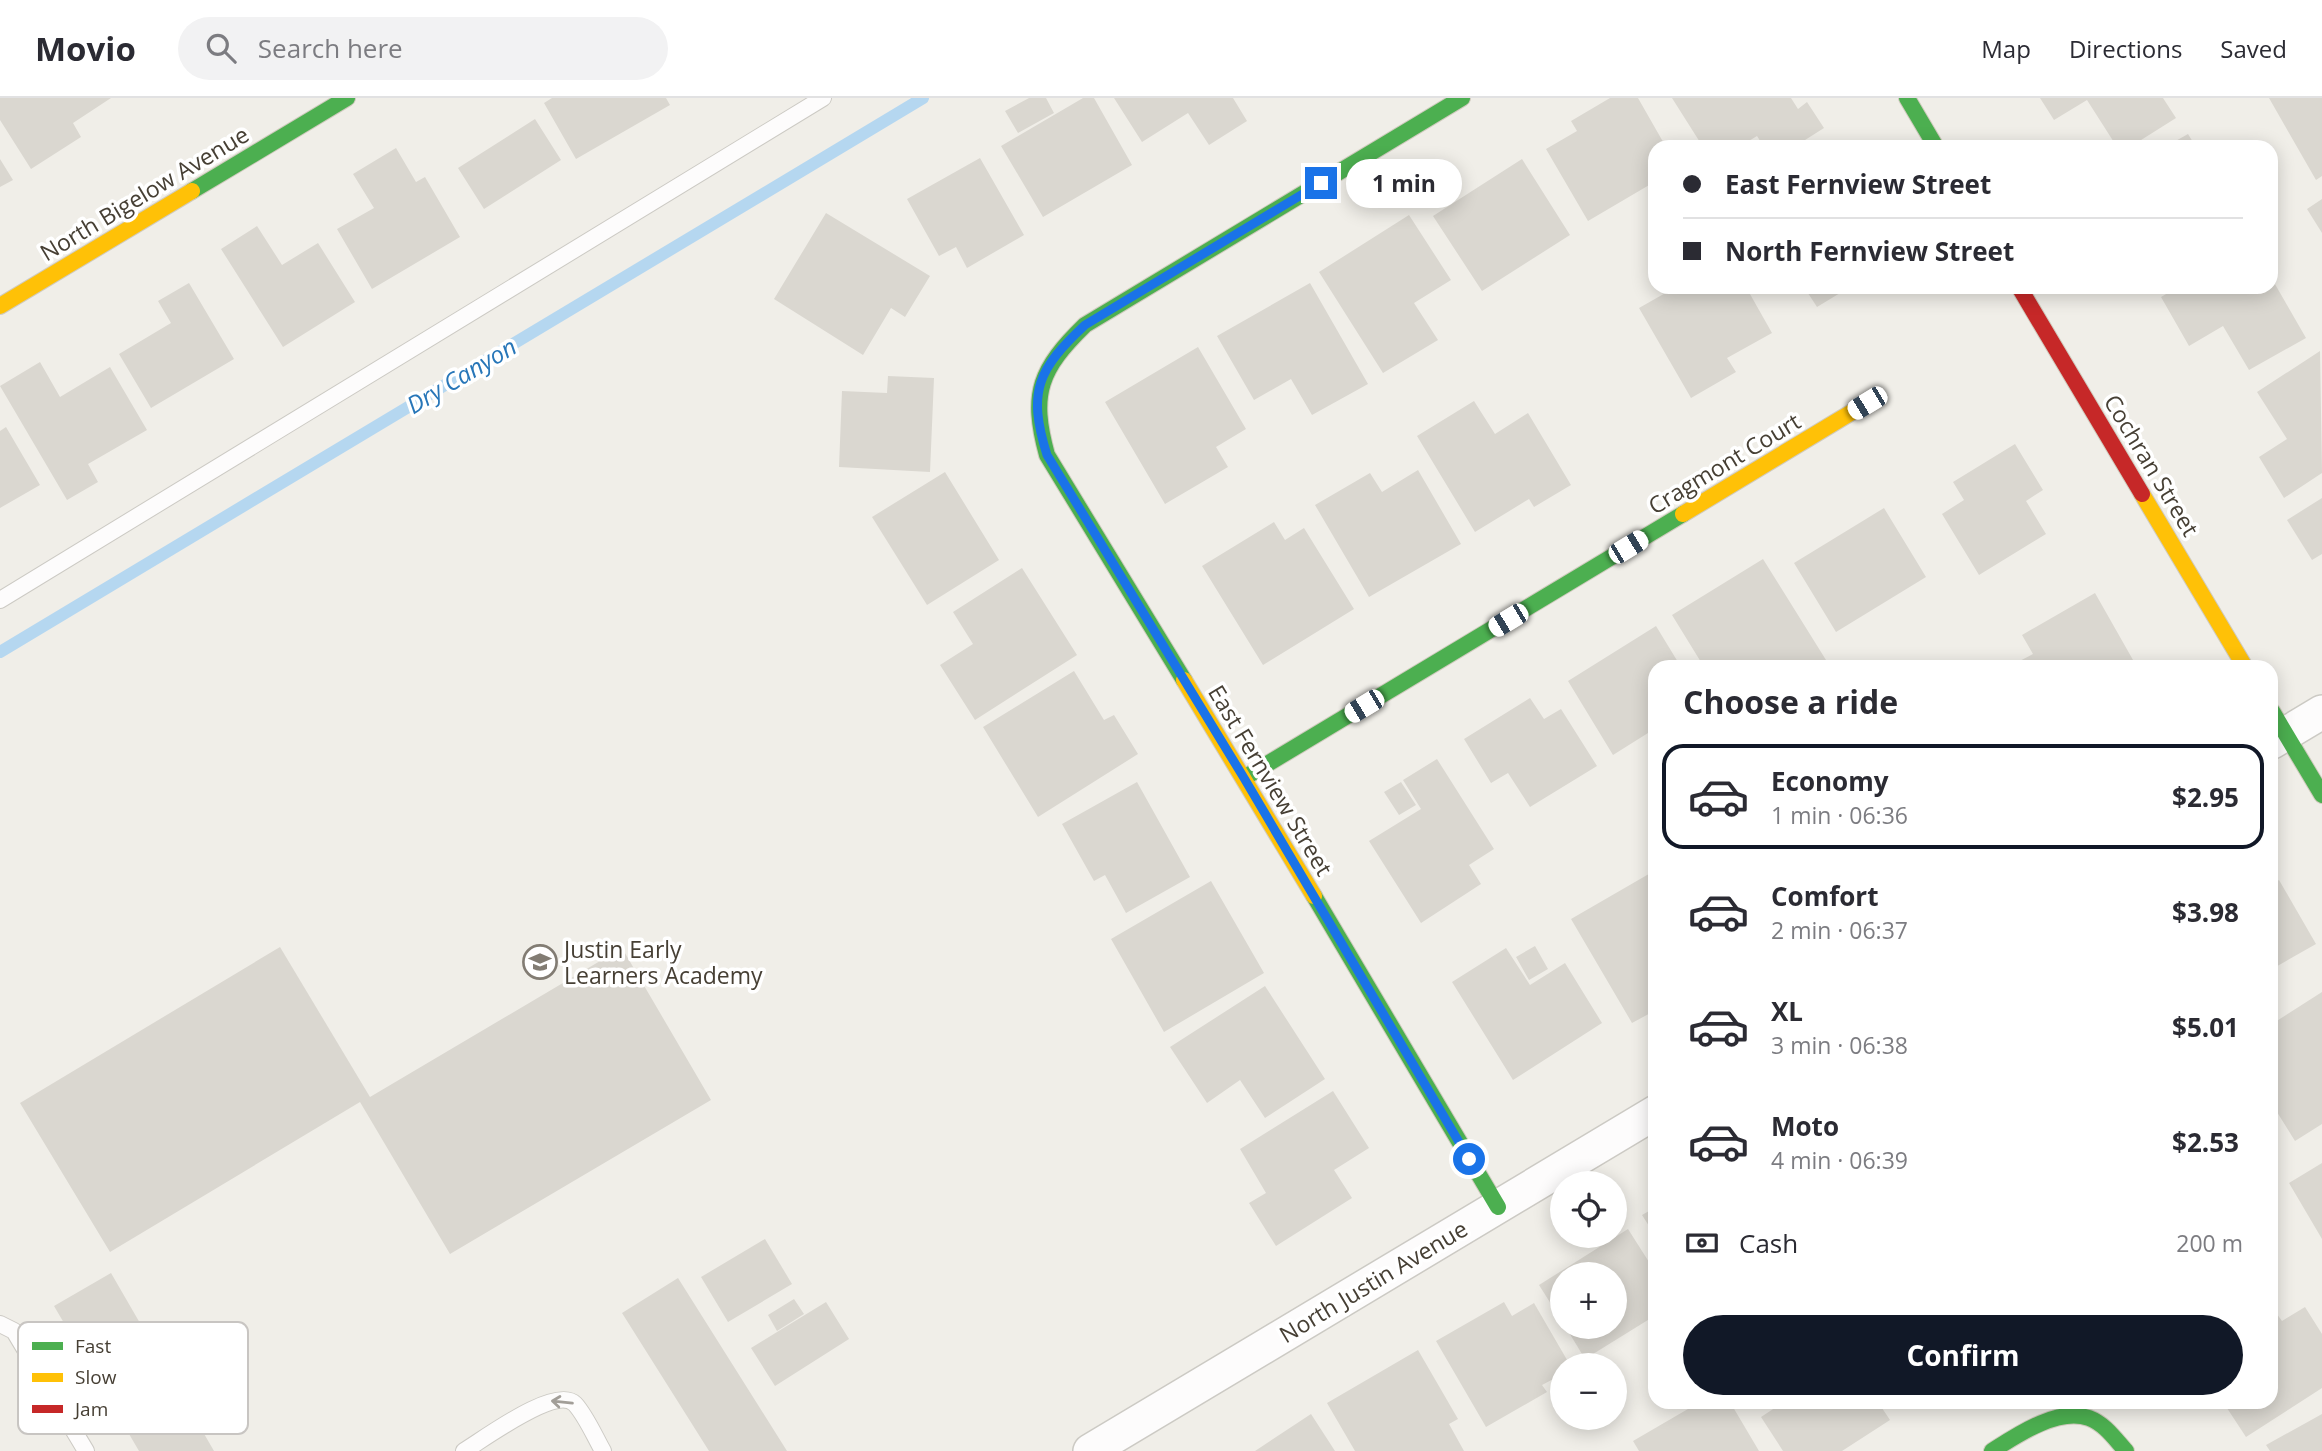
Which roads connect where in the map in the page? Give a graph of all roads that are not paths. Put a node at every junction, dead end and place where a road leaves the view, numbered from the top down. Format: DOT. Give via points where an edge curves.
graph roads {
  1 [pos="347,98"];
  2 [pos="823,98"];
  3 [pos="1462,98"];
  4 [pos="1907,98"];
  5 [pos="1932,140"];
  6 [pos="2023,294"];
  7 [pos="0,306"];
  8 [pos="1867,403"];
  9 [pos="0,600"];
  10 [pos="2241,660"];
  11 [pos="2322,712"];
  12 [pos="2278,728"];
  13 [pos="2278,732"];
  14 [pos="1244,778"];
  15 [pos="2322,795"];
  16 [pos="1648,1117"];
  17 [pos="1498,1207"];
  18 [pos="0,1324"];
  19 [pos="18,1338"];
  20 [pos="76,1434"];
  21 [pos="86,1451"];
  22 [pos="464,1451"];
  23 [pos="603,1451"];
  24 [pos="1090,1451"];
  25 [pos="1992,1451"];
  26 [pos="2126,1451"];
  1 -- 7 [label="street, North Bigelow Avenue"];
  2 -- 9 [label="lane"];
  3 -- 14 [label="street, East Fernview Street" via="1085,325 1054,354 1040,383 1037,423 1047,455"];
  4 -- 5 [label="street"];
  6 -- 10 [label="street, Cochran Street"];
  8 -- 14 [label="street, Cragmont Court"];
  11 -- 12 [label="street"];
  13 -- 15 [label="street"];
  14 -- 17 [label="street, East Fernview Street"];
  16 -- 17 [label="street, North Justin Avenue"];
  17 -- 24 [label="street, North Justin Avenue"];
  18 -- 19 [label="lane"];
  20 -- 21 [label="lane"];
  23 -- 22 [label="lane, one-way" via="574,1403 565,1399 548,1401"];
  25 -- 26 [label="street" via="2061,1419 2085,1417 2105,1428"];
}
